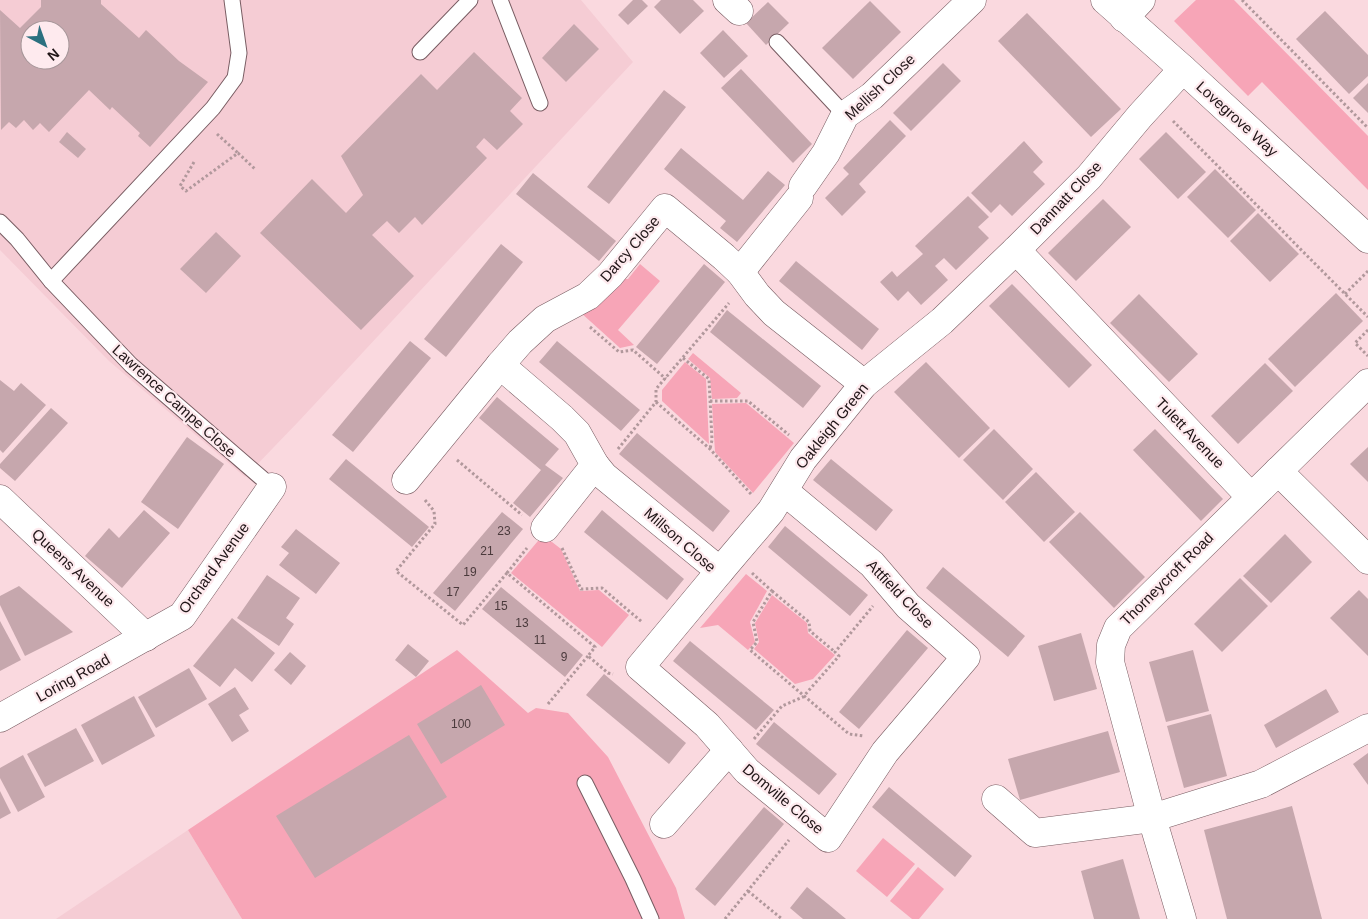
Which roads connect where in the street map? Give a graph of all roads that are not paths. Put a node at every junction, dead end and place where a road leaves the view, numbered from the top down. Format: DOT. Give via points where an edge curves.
graph roads {
  1 [pos="232,0"];
  2 [pos="470,0"];
  3 [pos="500,0"];
  4 [pos="972,0"];
  5 [pos="1123,6"];
  6 [pos="777,42"];
  7 [pos="420,52"];
  8 [pos="1183,69"];
  9 [pos="540,103"];
  10 [pos="845,114"];
  11 [pos="0,222"];
  12 [pos="1368,239"];
  13 [pos="1016,250"];
  14 [pos="744,277"];
  15 [pos="51,281"];
  16 [pos="942,321"];
  17 [pos="500,365"];
  18 [pos="864,384"];
  19 [pos="1368,384"];
  20 [pos="598,468"];
  21 [pos="1278,471"];
  22 [pos="272,487"];
  23 [pos="414,489"];
  24 [pos="784,490"];
  25 [pos="1251,497"];
  26 [pos="0,499"];
  27 [pos="533,530"];
  28 [pos="1368,560"];
  29 [pos="727,564"];
  30 [pos="146,637"];
  31 [pos="628,671"];
  32 [pos="0,718"];
  33 [pos="1368,728"];
  34 [pos="885,752"];
  35 [pos="733,755"];
  36 [pos="585,783"];
  37 [pos="996,799"];
  38 [pos="1152,818"];
  39 [pos="664,824"];
  40 [pos="651,919"];
  41 [pos="1182,919"];
  1 -- 15 [label="lane" via="239,53 235,78 213,108"];
  2 -- 7 [label="lane"];
  3 -- 9 [label="lane"];
  4 -- 10 [label="street, Mellish Close" via="872,96"];
  5 -- 8 [label="street, Lovegrove Way"];
  6 -- 10 [label="lane"];
  8 -- 12 [label="street, Lovegrove Way"];
  8 -- 13 [label="street, Dannatt Close" via="1089,177"];
  10 -- 14 [label="street, Mellish Close" via="826,153"];
  11 -- 15 [label="lane, Lawrence Campe Close" via="18,239"];
  13 -- 16 [label="street, Dannatt Close"];
  13 -- 25 [label="street, Tulett Avenue"];
  14 -- 17 [label="street, Darcy Close" via="665,208 610,275 578,302 546,319"];
  14 -- 18 [label="street, Darcy Close" via="774,313"];
  15 -- 22 [label="lane, Lawrence Campe Close" via="131,365"];
  16 -- 18 [label="street, Oakleigh Green"];
  17 -- 20 [label="street, Millson Close" via="577,433"];
  17 -- 23 [label="street"];
  18 -- 24 [label="street, Oakleigh Green" via="803,459"];
  19 -- 21 [label="street"];
  20 -- 27 [label="street"];
  20 -- 29 [label="street, Millson Close"];
  21 -- 25 [label="street"];
  21 -- 28 [label="street"];
  22 -- 30 [label="street, Orchard Avenue" via="182,616"];
  24 -- 29 [label="street, Oakleigh Green" via="771,511"];
  24 -- 34 [label="street, Attfield Close" via="872,564 908,606 966,657"];
  25 -- 38 [label="street, Thorneycroft Road" via="1118,628 1111,645 1110,662"];
  26 -- 30 [label="street, Queens Avenue"];
  29 -- 31 [label="street, Millson Close"];
  30 -- 32 [label="street, Loring Road"];
  31 -- 35 [label="street, Domville Close" via="707,725"];
  33 -- 38 [label="street" via="1261,784"];
  34 -- 35 [label="street, Domville Close" via="828,838 747,771"];
  35 -- 39 [label="street, Domville Close"];
  36 -- 40 [label="lane"];
  37 -- 38 [label="street" via="1035,833"];
  38 -- 41 [label="street, Thorneycroft Road"];
}
